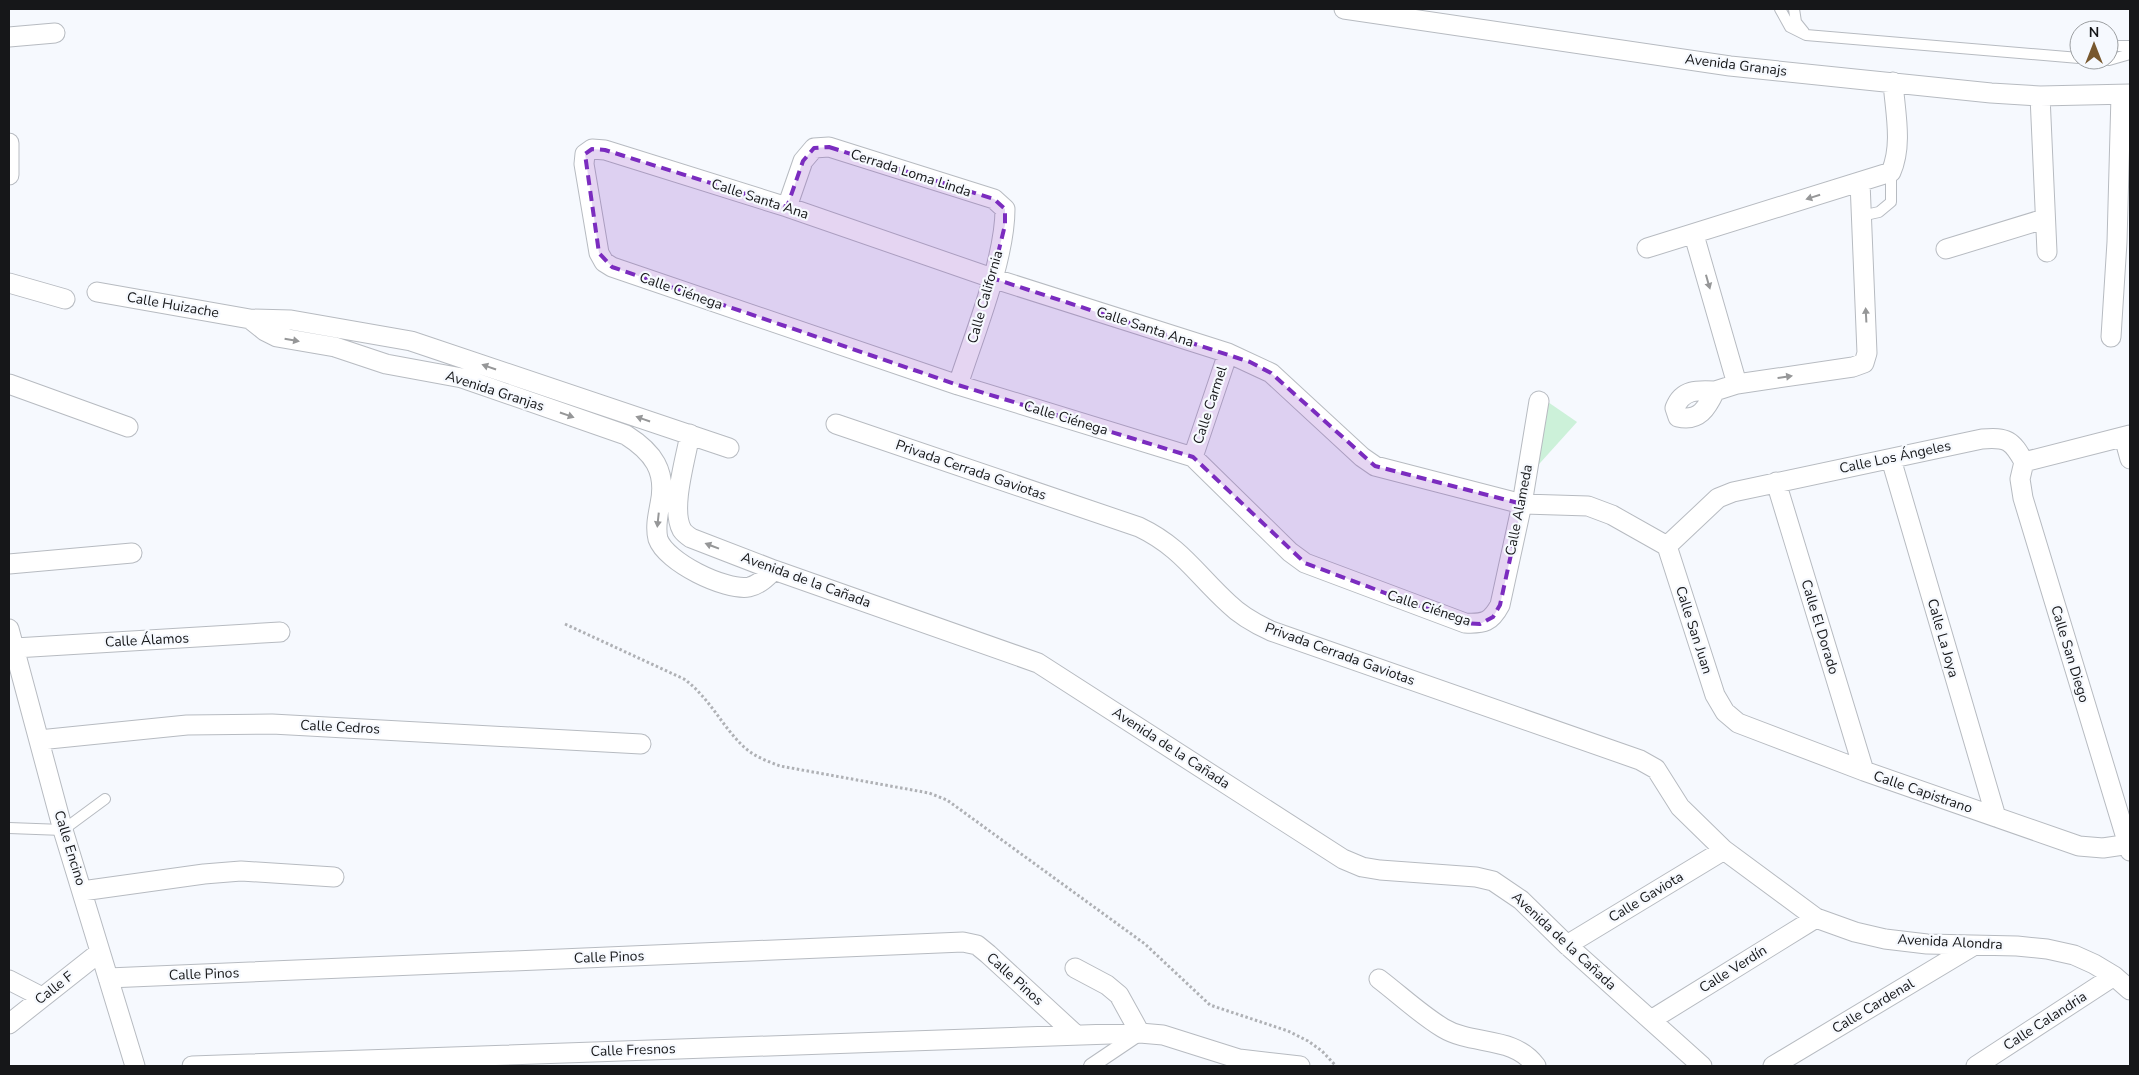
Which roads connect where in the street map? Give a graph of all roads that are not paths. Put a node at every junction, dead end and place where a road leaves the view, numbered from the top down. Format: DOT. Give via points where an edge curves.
graph roads {
  1 [pos="1344,9"];
  2 [pos="1780,9"];
  3 [pos="1794,9"];
  4 [pos="55,33"];
  5 [pos="1806,34"];
  6 [pos="9,37"];
  7 [pos="2069,57"];
  8 [pos="1893,82"];
  9 [pos="2125,94"];
  10 [pos="2040,96"];
  11 [pos="9,143"];
  12 [pos="1891,172"];
  13 [pos="9,175"];
  14 [pos="1860,182"];
  15 [pos="787,207"];
  16 [pos="1005,209"];
  17 [pos="1861,216"];
  18 [pos="2044,219"];
  19 [pos="1694,235"];
  20 [pos="2124,242"];
  21 [pos="1647,248"];
  22 [pos="1946,249"];
  23 [pos="2046,252"];
  24 [pos="604,262"];
  25 [pos="992,278"];
  26 [pos="9,283"];
  27 [pos="97,292"];
  28 [pos="65,299"];
  29 [pos="250,319"];
  30 [pos="391,336"];
  31 [pos="2111,337"];
  32 [pos="1228,353"];
  33 [pos="386,364"];
  34 [pos="9,384"];
  35 [pos="1737,384"];
  36 [pos="958,385"];
  37 [pos="1716,391"];
  38 [pos="1539,401"];
  39 [pos="836,424"];
  40 [pos="128,427"];
  41 [pos="690,434"];
  42 [pos="2127,436"];
  43 [pos="729,448"];
  44 [pos="1193,457"];
  45 [pos="1891,459"];
  46 [pos="2130,459"];
  47 [pos="2024,462"];
  48 [pos="1776,482"];
  49 [pos="670,497"];
  50 [pos="1522,504"];
  51 [pos="1667,546"];
  52 [pos="132,553"];
  53 [pos="9,564"];
  54 [pos="774,570"];
  55 [pos="1493,617"];
  56 [pos="9,629"];
  57 [pos="280,632"];
  58 [pos="15,648"];
  59 [pos="1725,712"];
  60 [pos="39,740"];
  61 [pos="641,744"];
  62 [pos="1864,771"];
  63 [pos="105,799"];
  64 [pos="1996,818"];
  65 [pos="9,828"];
  66 [pos="63,830"];
  67 [pos="2130,846"];
  68 [pos="1724,850"];
  69 [pos="334,877"];
  70 [pos="82,891"];
  71 [pos="1816,918"];
  72 [pos="1567,945"];
  73 [pos="1973,946"];
  74 [pos="100,952"];
  75 [pos="1075,968"];
  76 [pos="2114,976"];
  77 [pos="108,978"];
  78 [pos="1379,979"];
  79 [pos="9,980"];
  80 [pos="2130,990"];
  81 [pos="42,997"];
  82 [pos="1651,1020"];
  83 [pos="9,1024"];
  84 [pos="1140,1033"];
  85 [pos="1075,1034"];
  86 [pos="135,1066"];
  87 [pos="192,1066"];
  88 [pos="1090,1066"];
  89 [pos="1300,1066"];
  90 [pos="1536,1066"];
  91 [pos="1702,1066"];
  92 [pos="1773,1066"];
  93 [pos="1976,1066"];
  1 -- 8 [label="street, Avenida Granajs" via="1730,66"];
  2 -- 5 [label="lane" via="1790,27"];
  3 -- 5 [label="lane" via="1796,22"];
  4 -- 6 [label="street"];
  5 -- 7 [label="lane"];
  8 -- 10 [label="street, Avenida Granajs"];
  8 -- 12 [label="street" via="1897,145"];
  9 -- 10 [label="street, Avenida Granajs"];
  9 -- 20 [label="street"];
  10 -- 18 [label="street"];
  11 -- 13 [label="street"];
  12 -- 14 [label="street"];
  12 -- 17 [label="lane" via="1891,202 1879,212"];
  14 -- 17 [label="street"];
  14 -- 19 [label="street, one-way"];
  15 -- 16 [label="street, Cerrada Loma Linda" via="804,161 814,148 829,147 985,196"];
  15 -- 24 [label="street, Calle Santa Ana" via="605,150 592,149 585,154 584,164 599,254"];
  15 -- 25 [label="street, Calle Santa Ana"];
  16 -- 25 [label="street, Calle California" via="1005,226"];
  35 -- 17 [label="street, one-way" via="1864,363 1867,353"];
  18 -- 22 [label="street"];
  18 -- 23 [label="street"];
  19 -- 21 [label="street"];
  19 -- 35 [label="street, one-way"];
  20 -- 31 [label="street"];
  24 -- 36 [label="street, Calle Ciénega"];
  25 -- 32 [label="street, Calle Santa Ana"];
  25 -- 36 [label="street, Calle California"];
  26 -- 28 [label="street"];
  27 -- 29 [label="street, Calle Huizache"];
  29 -- 30 [label="street, Calle Huizache" via="291,320"];
  29 -- 33 [label="street, Calle Huizache, one-way" via="277,338 342,349"];
  30 -- 33 [label="street"];
  41 -- 30 [label="street, Avenida Granjas, one-way"];
  32 -- 44 [label="street, Calle Carmel"];
  32 -- 50 [label="street, Calle Santa Ana" via="1271,373 1362,457 1376,466"];
  33 -- 49 [label="street, Avenida Granjas, one-way" via="462,378 626,435 643,446 656,461"];
  34 -- 40 [label="street"];
  35 -- 37 [label="street"];
  36 -- 44 [label="street, Calle Ciénega"];
  38 -- 50 [label="street, Calle Alameda"];
  39 -- 68 [label="street, Privada Cerrada Gaviotas" via="1161,537 1181,553 1229,604 1249,620 1271,631 1640,760 1656,769 1680,807"];
  41 -- 43 [label="street, Avenida Granjas"];
  41 -- 49 [label="street, Avenida de la Cañada"];
  42 -- 46 [label="street"];
  42 -- 47 [label="street"];
  44 -- 55 [label="street, Calle Ciénega" via="1305,563 1465,623 1480,624"];
  45 -- 47 [label="street, Calle Los Ángeles" via="1999,438 2014,444"];
  45 -- 48 [label="street, Calle Los Ángeles"];
  45 -- 64 [label="street, Calle La Joya"];
  47 -- 67 [label="street, Calle San Diego" via="2020,478 2023,498"];
  48 -- 51 [label="street, Calle Los Ángeles" via="1718,498"];
  48 -- 62 [label="street, Calle El Dorado"];
  54 -- 49 [label="street, Avenida de la Cañada, one-way" via="691,538 683,531"];
  49 -- 54 [label="street, Avenida Granjas, one-way" via="657,523 658,539 666,552 679,562 718,583 733,587 749,587 763,581"];
  50 -- 51 [label="street, Calle Santa Ana" via="1588,506 1612,515"];
  50 -- 55 [label="street, Calle Alameda" via="1500,605"];
  51 -- 59 [label="street, Calle San Juan" via="1715,695"];
  52 -- 53 [label="street"];
  54 -- 72 [label="street, Avenida de la Cañada" via="1038,662 1343,859 1380,870 1493,881 1521,900"];
  56 -- 58 [label="street, Calle Encino"];
  57 -- 58 [label="street, Calle Álamos"];
  58 -- 60 [label="street, Calle Encino"];
  59 -- 62 [label="street, Calle Capistrano" via="1755,731"];
  60 -- 61 [label="street, Calle Cedros" via="186,725 272,724"];
  60 -- 66 [label="street, Calle Encino"];
  62 -- 64 [label="street, Calle Capistrano"];
  63 -- 66 [label="lane"];
  64 -- 67 [label="street, Calle Capistrano" via="2079,846"];
  65 -- 66 [label="lane"];
  66 -- 70 [label="street, Calle Encino"];
  68 -- 71 [label="street, Avenida Alondra"];
  68 -- 72 [label="street, Calle Gaviota"];
  69 -- 70 [label="street" via="241,871"];
  70 -- 74 [label="street, Calle Encino"];
  71 -- 73 [label="street, Avenida Alondra" via="1885,939"];
  71 -- 82 [label="street, Calle Verdín"];
  72 -- 82 [label="street, Avenida de la Cañada"];
  73 -- 76 [label="street, Avenida Alondra" via="2047,949 2074,955"];
  73 -- 92 [label="street, Calle Cardenal"];
  74 -- 77 [label="street, Calle Encino"];
  74 -- 81 [label="street, Calle F"];
  75 -- 84 [label="street" via="1119,995"];
  76 -- 80 [label="street, Avenida Alondra"];
  76 -- 93 [label="street, Calle Calandria"];
  77 -- 85 [label="street, Calle Pinos" via="963,942 977,945 988,954"];
  77 -- 86 [label="street, Calle Encino"];
  78 -- 90 [label="street" via="1443,1028 1458,1035 1504,1043"];
  79 -- 81 [label="street"];
  81 -- 83 [label="street, Calle F"];
  82 -- 91 [label="street, Avenida de la Cañada"];
  84 -- 85 [label="street, Calle Fresnos"];
  84 -- 88 [label="street"];
  84 -- 89 [label="street, Calle Fresnos" via="1164,1035 1239,1060"];
  85 -- 87 [label="street, Calle Fresnos"];
}
